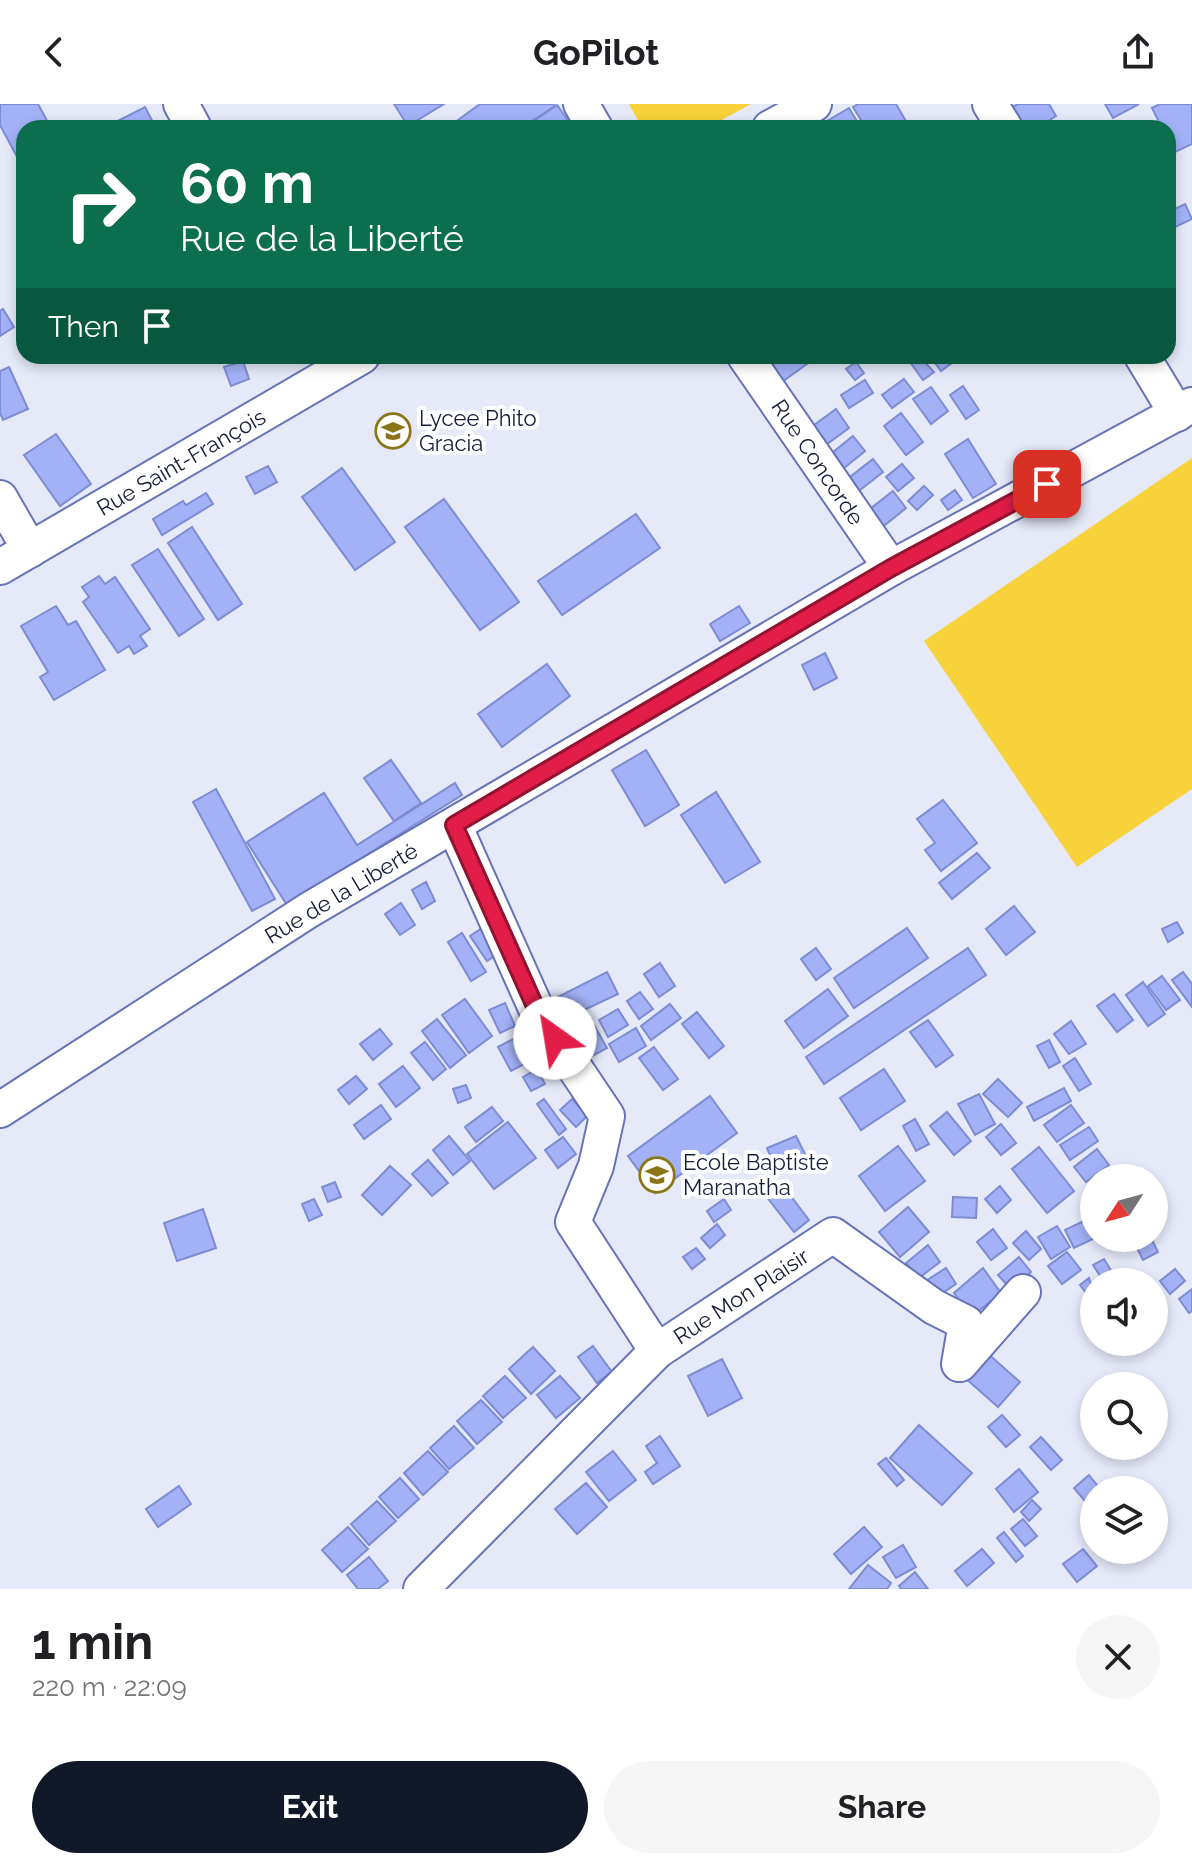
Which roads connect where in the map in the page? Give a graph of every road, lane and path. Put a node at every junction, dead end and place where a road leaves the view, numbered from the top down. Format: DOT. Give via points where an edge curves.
graph roads {
  1 [pos="814,104"];
  2 [pos="785,120"];
  3 [pos="344,364"];
  4 [pos="751,364"];
  5 [pos="1148,364"];
  6 [pos="1185,409"];
  7 [pos="0,498"];
  8 [pos="30,550"];
  9 [pos="0,567"];
  10 [pos="891,568"];
  11 [pos="454,825"];
  12 [pos="0,1110"];
  13 [pos="1023,1292"];
  14 [pos="657,1351"];
  15 [pos="421,1589"];
  1 -- 2 [label="street"];
  3 -- 8 [label="street, Rue Saint-François"];
  4 -- 10 [label="street, Rue Concorde"];
  5 -- 6 [label="street"];
  6 -- 10 [label="street, Rue de la Liberté"];
  7 -- 8 [label="street"];
  8 -- 9 [label="street, Rue Saint-François"];
  10 -- 11 [label="street, Rue de la Liberté"];
  11 -- 12 [label="street, Rue de la Liberté" via="309,910"];
  11 -- 14 [label="street, Rue Mon Plaisir" via="538,1013 607,1116 596,1166 573,1222"];
  13 -- 14 [label="street, Rue Mon Plaisir" via="959,1364 966,1323 934,1307 833,1235"];
  14 -- 15 [label="street"];
}
